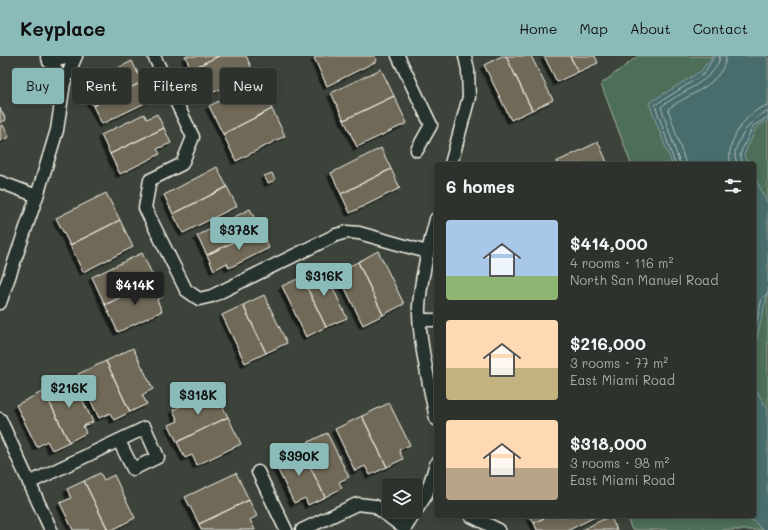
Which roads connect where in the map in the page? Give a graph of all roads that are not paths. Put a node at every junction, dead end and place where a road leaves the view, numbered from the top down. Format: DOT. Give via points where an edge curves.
graph roads {
  1 [pos="75,56"];
  2 [pos="154,56"];
  3 [pos="398,56"];
  4 [pos="464,56"];
  5 [pos="48,59"];
  6 [pos="54,68"];
  7 [pos="64,83"];
  8 [pos="61,104"];
  9 [pos="417,150"];
  10 [pos="452,162"];
  11 [pos="0,182"];
  12 [pos="37,196"];
  13 [pos="434,226"];
  14 [pos="427,252"];
  15 [pos="0,303"];
  16 [pos="420,320"];
  17 [pos="434,320"];
  18 [pos="434,407"];
  19 [pos="0,419"];
  20 [pos="119,441"];
  21 [pos="258,472"];
  22 [pos="434,477"];
  23 [pos="29,483"];
  24 [pos="431,497"];
  25 [pos="474,518"];
  26 [pos="493,528"];
  27 [pos="51,530"];
  28 [pos="286,530"];
  29 [pos="302,530"];
  30 [pos="405,530"];
  1 -- 5 [label="street"];
  1 -- 7 [label="street"];
  2 -- 14 [label="street" via="193,137 182,164 150,180 145,208 186,290 199,299 212,296 336,235 347,232 359,232"];
  3 -- 9 [label="street" via="431,125"];
  4 -- 10 [label="street" via="468,70 469,97"];
  5 -- 6 [label="street"];
  8 -- 12 [label="street" via="57,130"];
  11 -- 12 [label="street"];
  12 -- 15 [label="street"];
  13 -- 14 [label="street"];
  14 -- 16 [label="street" via="419,307"];
  16 -- 17 [label="street"];
  16 -- 18 [label="street"];
  19 -- 23 [label="street"];
  20 -- 23 [label="street"];
  21 -- 28 [label="street"];
  22 -- 24 [label="street"];
  23 -- 27 [label="street"];
  24 -- 30 [label="street"];
  25 -- 26 [label="street"];
  29 -- 30 [label="street" via="357,504 375,506"];
}
